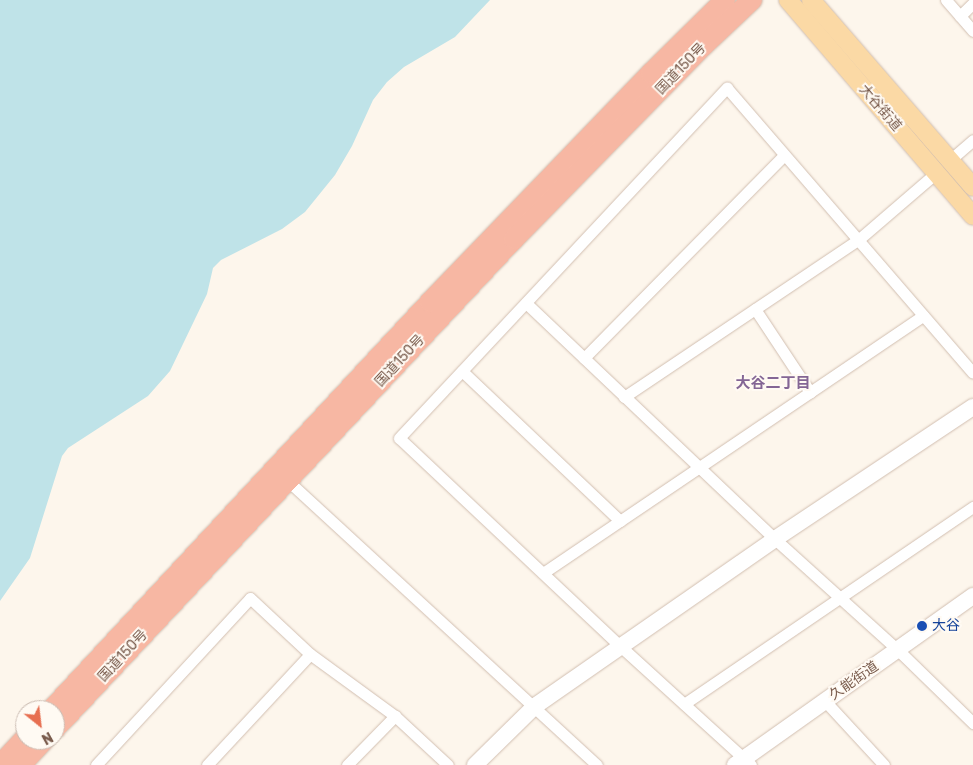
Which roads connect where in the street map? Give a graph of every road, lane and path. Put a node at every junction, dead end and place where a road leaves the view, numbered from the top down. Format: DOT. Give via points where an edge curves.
graph roads {
  1 [pos="725,0"];
  2 [pos="752,0"];
  3 [pos="788,0"];
  4 [pos="811,0"];
  5 [pos="946,0"];
  6 [pos="973,3"];
  7 [pos="960,16"];
  8 [pos="973,31"];
  9 [pos="973,140"];
  10 [pos="784,155"];
  11 [pos="950,160"];
  12 [pos="936,173"];
  13 [pos="973,187"];
  14 [pos="973,216"];
  15 [pos="858,240"];
  16 [pos="526,303"];
  17 [pos="755,309"];
  18 [pos="923,316"];
  19 [pos="584,358"];
  20 [pos="462,371"];
  21 [pos="973,373"];
  22 [pos="810,392"];
  23 [pos="624,397"];
  24 [pos="973,407"];
  25 [pos="699,467"];
  26 [pos="287,480"];
  27 [pos="973,507"];
  28 [pos="620,521"];
  29 [pos="775,539"];
  30 [pos="543,573"];
  31 [pos="973,596"];
  32 [pos="840,598"];
  33 [pos="620,646"];
  34 [pos="898,650"];
  35 [pos="310,654"];
  36 [pos="60,700"];
  37 [pos="825,701"];
  38 [pos="684,704"];
  39 [pos="535,706"];
  40 [pos="968,710"];
  41 [pos="395,716"];
  42 [pos="65,718"];
  43 [pos="973,723"];
  44 [pos="15,749"];
  45 [pos="35,750"];
  46 [pos="102,763"];
  47 [pos="743,763"];
  48 [pos="0,765"];
  49 [pos="21,765"];
  50 [pos="207,765"];
  51 [pos="347,765"];
  52 [pos="448,765"];
  53 [pos="476,765"];
  54 [pos="597,765"];
  55 [pos="884,765"];
  1 -- 36 [label="highway, 国道150号" via="430,302"];
  2 -- 26 [label="highway, 国道150号" via="514,239"];
  3 -- 12 [label="main road, 大谷街道"];
  4 -- 11 [label="main road, 大谷街道"];
  5 -- 7 [label="street"];
  6 -- 7 [label="street"];
  7 -- 8 [label="street"];
  9 -- 11 [label="street"];
  10 -- 15 [label="street"];
  10 -- 16 [label="street" via="727,88"];
  10 -- 19 [label="street"];
  11 -- 13 [label="main road, 大谷街道"];
  12 -- 14 [label="main road, 大谷街道"];
  12 -- 15 [label="street"];
  15 -- 17 [label="street"];
  15 -- 18 [label="street"];
  16 -- 19 [label="street"];
  16 -- 20 [label="street"];
  17 -- 22 [label="street"];
  17 -- 23 [label="street"];
  18 -- 21 [label="street"];
  18 -- 22 [label="street"];
  19 -- 23 [label="street"];
  20 -- 28 [label="street"];
  20 -- 30 [label="street" via="399,438"];
  22 -- 25 [label="street"];
  23 -- 25 [label="street"];
  24 -- 29 [label="street"];
  25 -- 28 [label="street"];
  25 -- 29 [label="street"];
  26 -- 39 [label="street"];
  26 -- 42 [label="highway, 国道150号"];
  27 -- 32 [label="street"];
  28 -- 30 [label="street"];
  29 -- 32 [label="street"];
  29 -- 33 [label="street"];
  30 -- 33 [label="street"];
  31 -- 34 [label="street, 久能街道"];
  32 -- 34 [label="street"];
  32 -- 38 [label="street"];
  33 -- 38 [label="street"];
  33 -- 39 [label="street"];
  34 -- 37 [label="street, 久能街道"];
  34 -- 40 [label="street"];
  35 -- 41 [label="street"];
  35 -- 46 [label="street" via="250,598"];
  35 -- 50 [label="street"];
  37 -- 47 [label="street, 久能街道"];
  37 -- 55 [label="street"];
  38 -- 47 [label="street"];
  39 -- 53 [label="street"];
  39 -- 54 [label="street"];
  40 -- 43 [label="street"];
  41 -- 51 [label="street"];
  41 -- 52 [label="street"];
  44 -- 48 [label="highway"];
  45 -- 49 [label="highway"];
}
